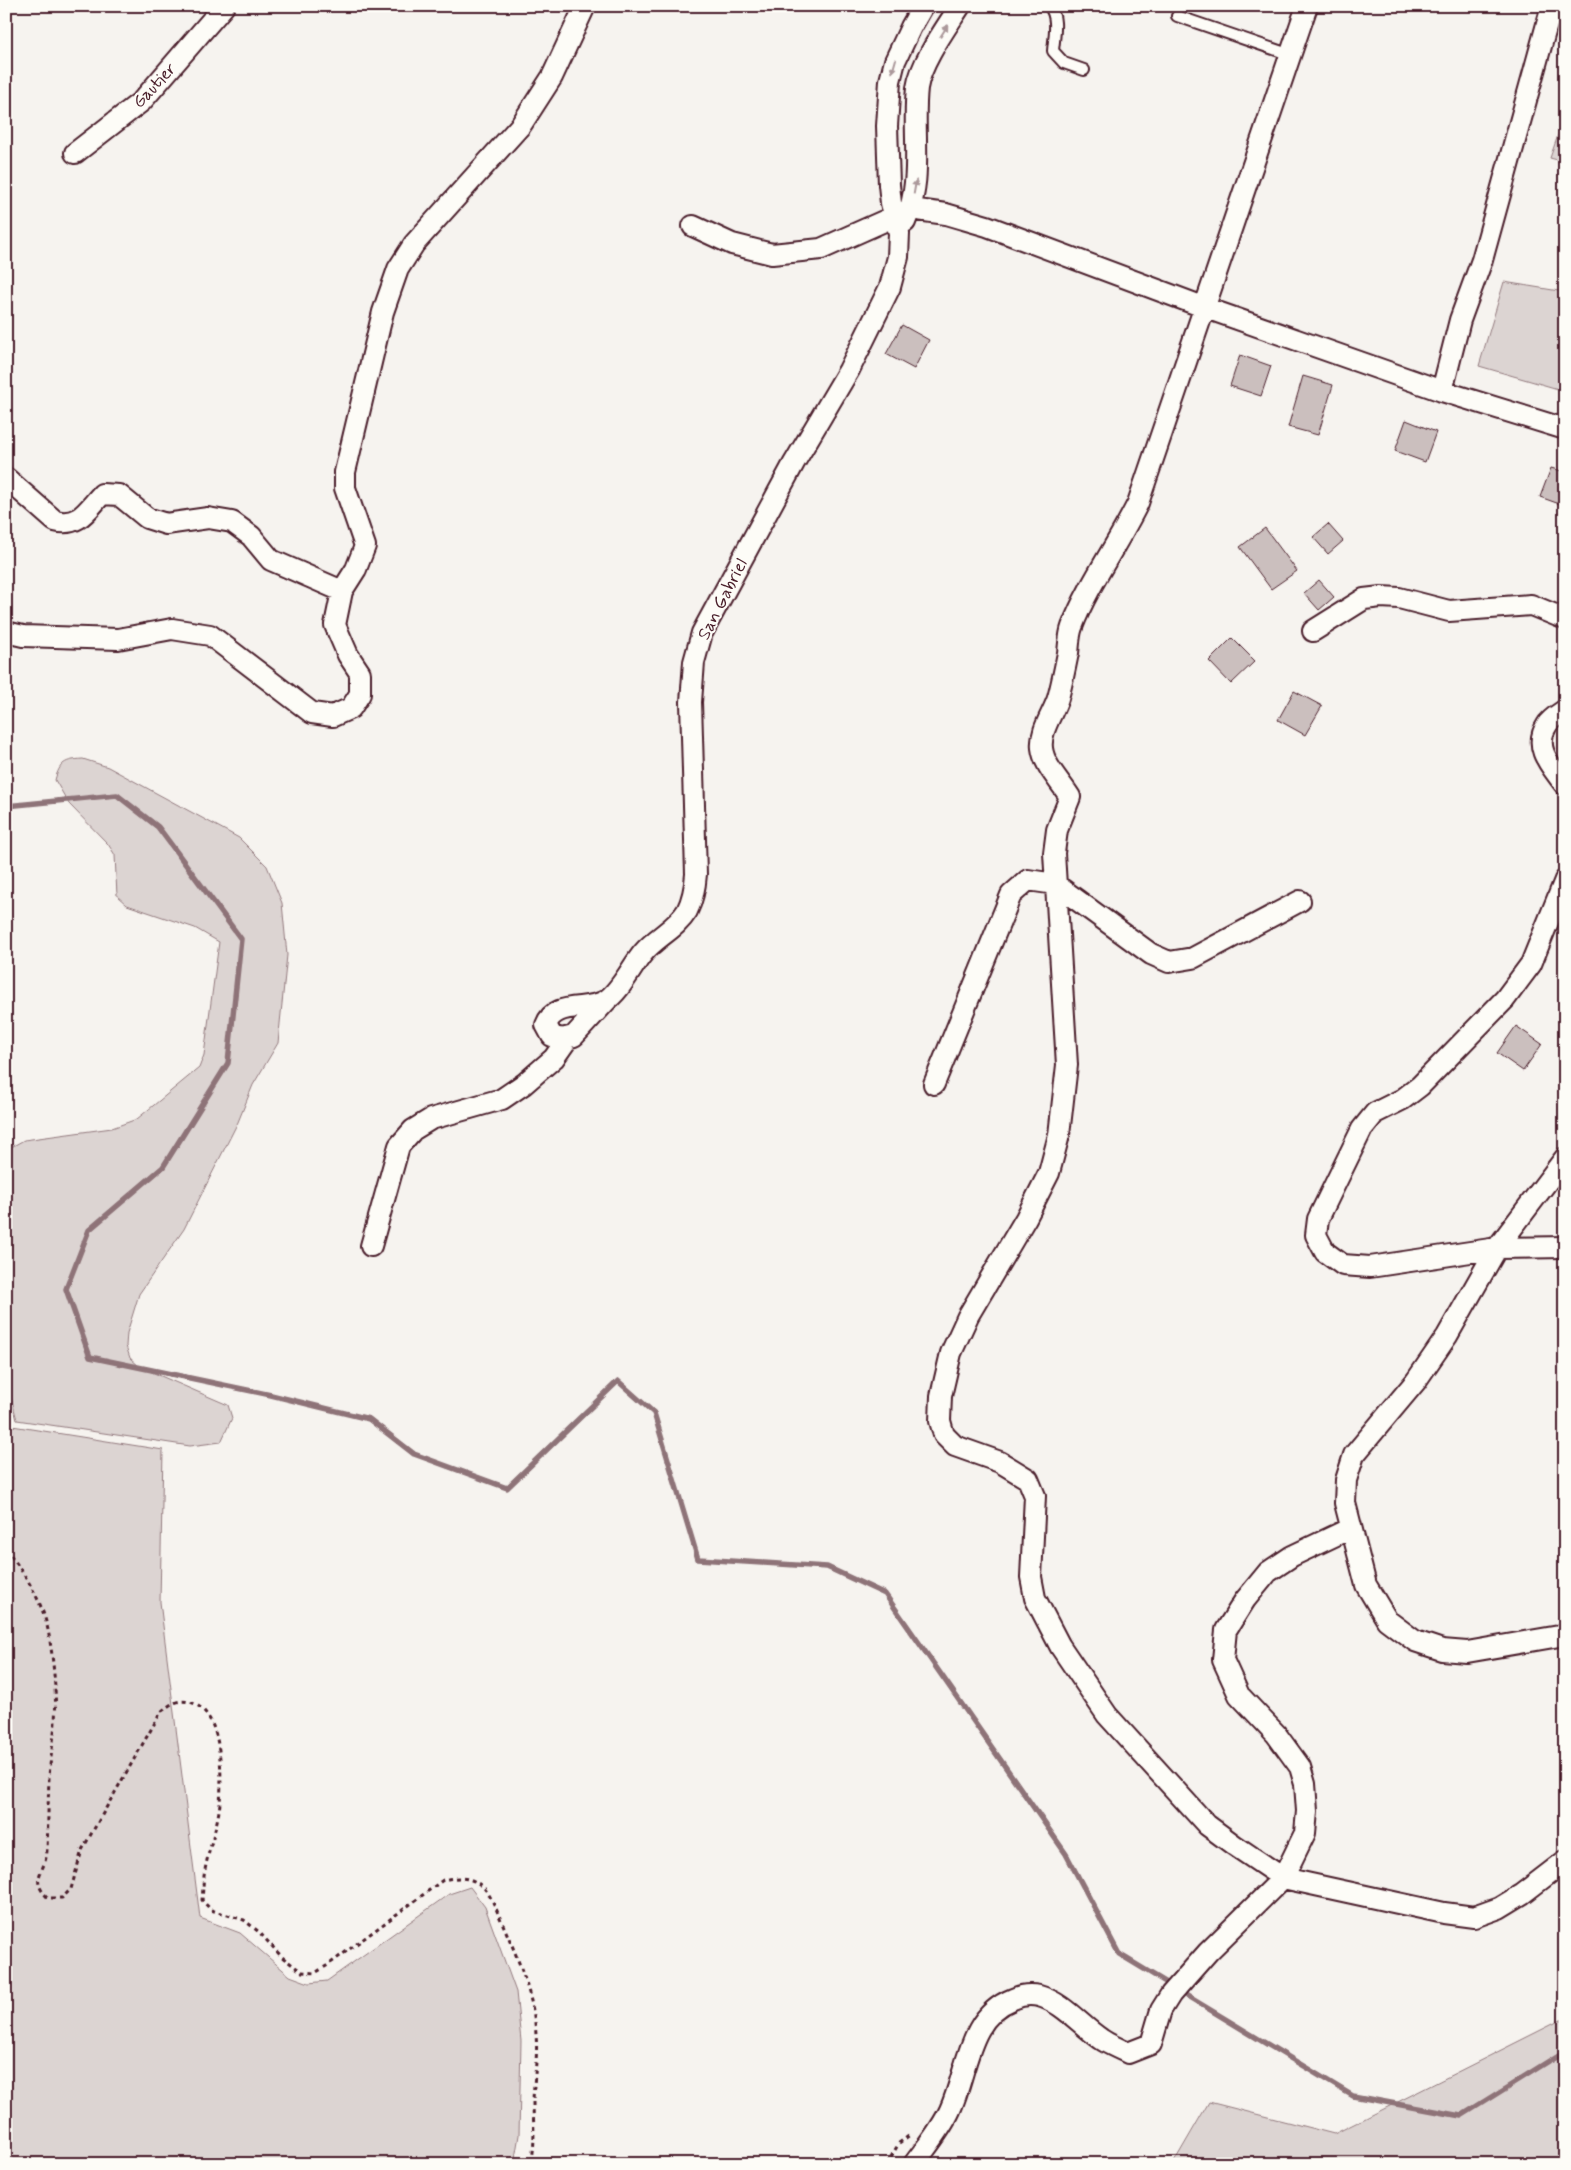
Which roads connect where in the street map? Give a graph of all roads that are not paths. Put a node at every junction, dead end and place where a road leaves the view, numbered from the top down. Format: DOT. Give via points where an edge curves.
graph roads {
  1 [pos="224,6"];
  2 [pos="585,6"];
  3 [pos="923,6"];
  4 [pos="960,6"];
  5 [pos="1049,6"];
  6 [pos="1308,6"];
  7 [pos="1552,6"];
  8 [pos="1178,16"];
  9 [pos="1291,55"];
  10 [pos="1084,70"];
  11 [pos="75,153"];
  12 [pos="902,219"];
  13 [pos="693,226"];
  14 [pos="1206,308"];
  15 [pos="1442,391"];
  16 [pos="1565,429"];
  17 [pos="6,478"];
  18 [pos="342,591"];
  19 [pos="1565,619"];
  20 [pos="1313,631"];
  21 [pos="6,632"];
  22 [pos="1565,710"];
  23 [pos="1565,785"];
  24 [pos="1565,880"];
  25 [pos="1055,884"];
  26 [pos="1300,901"];
  27 [pos="607,1000"];
  28 [pos="568,1038"];
  29 [pos="934,1084"];
  30 [pos="1565,1158"];
  31 [pos="370,1246"];
  32 [pos="1565,1247"];
  33 [pos="1498,1248"];
  34 [pos="1352,1528"];
  35 [pos="1565,1635"];
  36 [pos="1565,1860"];
  37 [pos="1283,1878"];
  38 [pos="914,2164"];
  1 -- 11 [label="street, Gautier" via="142,101"];
  2 -- 18 [label="street" via="552,78 521,125 414,244 398,269 384,312 345,472 345,488 365,546"];
  3 -- 12 [label="street, one-way" via="895,62 890,81 887,126 889,185"];
  12 -- 4 [label="street, one-way" via="916,177 918,86 932,50"];
  5 -- 10 [label="lane" via="1055,25 1053,51 1064,63"];
  6 -- 9 [label="street"];
  7 -- 15 [label="street"];
  8 -- 9 [label="lane"];
  9 -- 14 [label="street"];
  12 -- 13 [label="street" via="821,249 772,254 732,244"];
  12 -- 14 [label="street" via="946,214 987,226"];
  12 -- 27 [label="street, San Gabriel" via="898,257 890,287 870,331 702,633 694,662 691,702 694,895 675,926 643,952"];
  14 -- 15 [label="street"];
  14 -- 25 [label="street" via="1138,503 1085,597 1071,629 1063,678 1045,726 1042,748 1050,768 1070,797 1057,830"];
  15 -- 16 [label="street"];
  17 -- 18 [label="street" via="55,521 64,523 80,519 102,494 119,495 147,518 166,524 208,518 232,522 251,536 270,560"];
  18 -- 21 [label="street" via="335,625 348,655 360,672 360,694 352,708 332,716 312,713 210,635 172,629 118,638 23,636"];
  19 -- 20 [label="street" via="1531,605 1449,612 1381,596 1364,599"];
  22 -- 23 [label="street" via="1547,724 1541,742 1544,757"];
  24 -- 33 [label="street" via="1531,964 1505,999 1420,1086 1375,1113 1362,1129 1318,1219 1316,1235 1325,1252 1342,1265 1370,1267"];
  25 -- 26 [label="street" via="1151,954 1169,962 1193,958"];
  25 -- 29 [label="street" via="1028,880 1012,895"];
  25 -- 37 [label="street" via="1067,1066 1059,1135 1048,1173 1026,1218 968,1316 952,1353 940,1421 944,1436 955,1446 1000,1462 1028,1478 1035,1496 1031,1577 1035,1598 1060,1646 1107,1715 1207,1825"];
  27 -- 28 [label="street, San Gabriel" via="574,1036"];
  27 -- 28 [label="street" via="594,1006 561,1009 549,1016 546,1025 552,1036"];
  28 -- 31 [label="street, San Gabriel" via="554,1058 502,1099 431,1119 413,1130 399,1146"];
  30 -- 33 [label="street"];
  32 -- 33 [label="street"];
  33 -- 34 [label="street" via="1447,1336 1416,1381 1354,1455 1346,1480 1345,1503"];
  34 -- 35 [label="street" via="1366,1585 1387,1620 1415,1641 1442,1650 1467,1652"];
  34 -- 37 [label="street" via="1292,1556 1268,1572 1226,1630 1223,1660 1240,1695 1276,1734 1300,1767 1305,1784 1306,1833"];
  36 -- 37 [label="street" via="1522,1894 1474,1918"];
  37 -- 38 [label="street" via="1208,1952 1171,1994 1161,2010 1151,2044 1128,2052 1101,2040 1055,2002 1037,1996 1021,1995 988,2014 968,2052 944,2123"];
}
